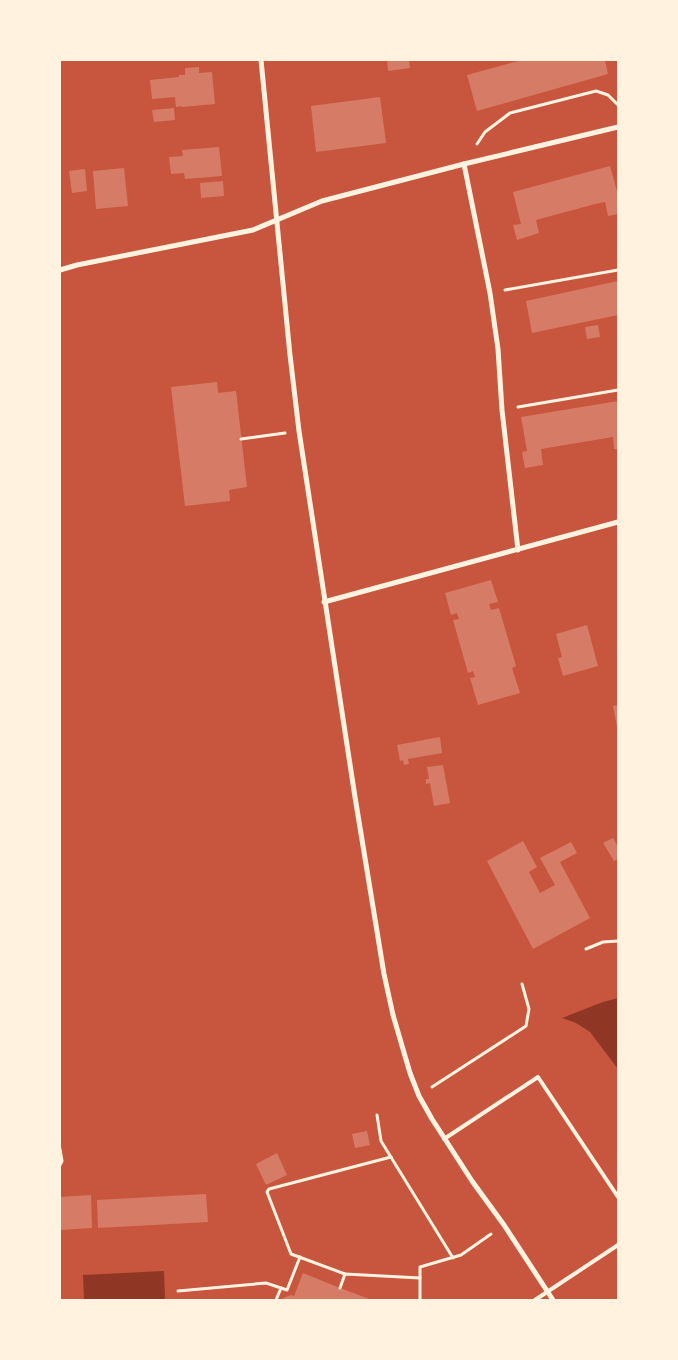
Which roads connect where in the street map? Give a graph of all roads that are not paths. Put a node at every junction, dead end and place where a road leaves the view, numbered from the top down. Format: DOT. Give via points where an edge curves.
graph roads {
  1 [pos="261,60"];
  2 [pos="618,127"];
  3 [pos="464,164"];
  4 [pos="277,220"];
  5 [pos="60,270"];
  6 [pos="618,522"];
  7 [pos="518,550"];
  8 [pos="324,602"];
  9 [pos="444,1139"];
  10 [pos="618,1197"];
  11 [pos="618,1245"];
  12 [pos="547,1292"];
  13 [pos="535,1300"];
  14 [pos="553,1300"];
  1 -- 4 [label="street"];
  2 -- 3 [label="street"];
  3 -- 4 [label="street" via="322,202"];
  3 -- 7 [label="street" via="498,349"];
  4 -- 5 [label="street" via="253,230"];
  4 -- 8 [label="street" via="299,431"];
  6 -- 7 [label="street"];
  7 -- 8 [label="street"];
  8 -- 9 [label="street" via="393,1015 419,1096"];
  9 -- 10 [label="lane" via="538,1077"];
  9 -- 12 [label="street"];
  11 -- 12 [label="lane"];
  12 -- 13 [label="lane"];
  12 -- 14 [label="street"];
}
